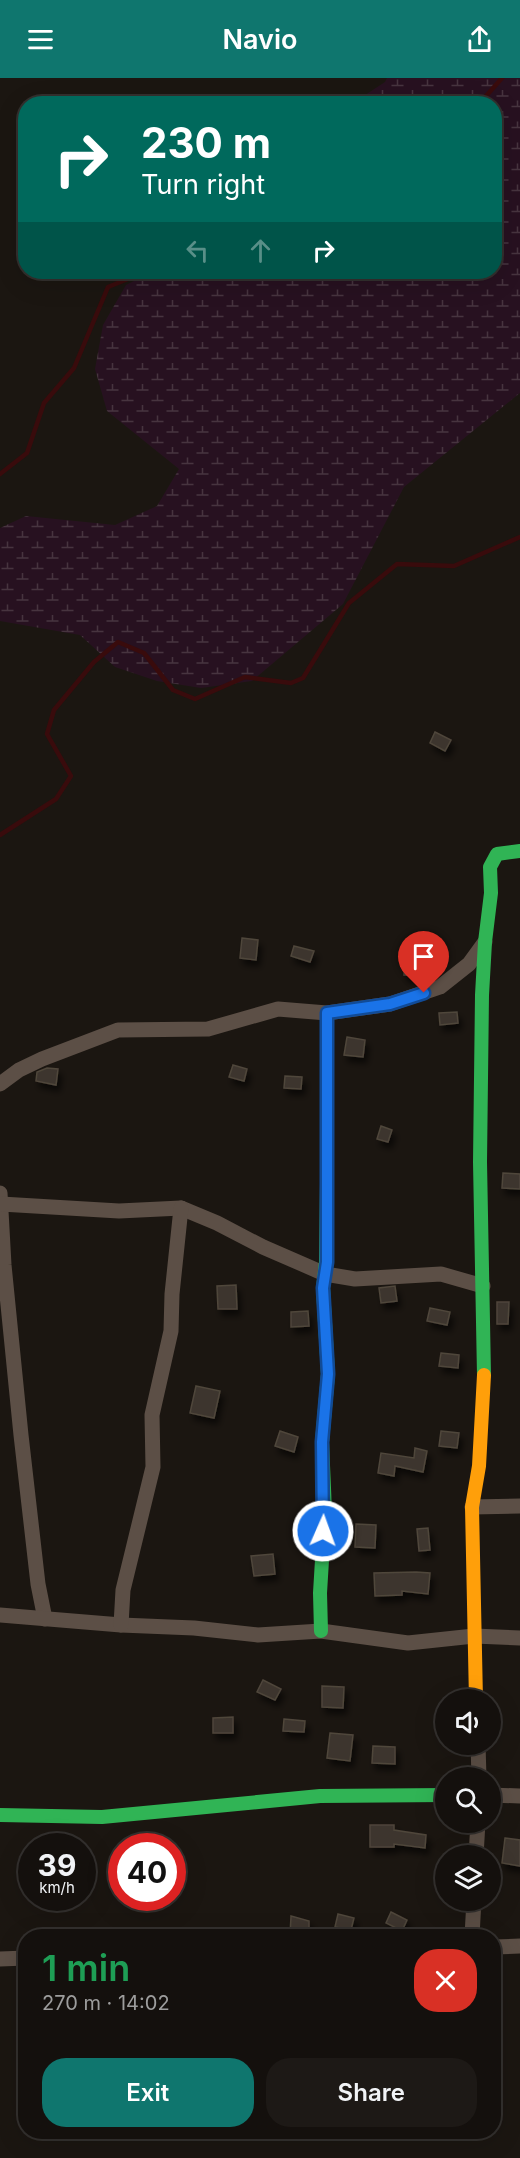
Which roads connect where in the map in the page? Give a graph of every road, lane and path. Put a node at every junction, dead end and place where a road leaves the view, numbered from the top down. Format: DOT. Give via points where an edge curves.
graph roads {
  1 [pos="520,851"];
  2 [pos="485,942"];
  3 [pos="327,1013"];
  4 [pos="0,1084"];
  5 [pos="0,1199"];
  6 [pos="181,1208"];
  7 [pos="325,1274"];
  8 [pos="483,1286"];
  9 [pos="520,1506"];
  10 [pos="472,1507"];
  11 [pos="0,1616"];
  12 [pos="45,1619"];
  13 [pos="121,1625"];
  14 [pos="321,1631"];
  15 [pos="474,1636"];
  16 [pos="520,1638"];
  17 [pos="476,1689"];
  18 [pos="435,1795"];
  19 [pos="501,1795"];
  20 [pos="520,1796"];
  21 [pos="0,1815"];
  22 [pos="473,1911"];
  23 [pos="472,1929"];
  24 [pos="520,1946"];
  25 [pos="501,1947"];
  26 [pos="18,1958"];
  27 [pos="0,1959"];
  1 -- 2 [label="street" via="497,854 490,867"];
  2 -- 3 [label="street" via="469,964 440,987 390,1004"];
  2 -- 8 [label="street" via="480,1162"];
  3 -- 4 [label="street" via="278,1009 208,1029 118,1030 42,1059"];
  3 -- 7 [label="street"];
  5 -- 6 [label="street" via="119,1211"];
  5 -- 12 [label="street" via="24,1467"];
  6 -- 7 [label="street"];
  6 -- 13 [label="street" via="171,1331 152,1415 153,1467 123,1590"];
  7 -- 8 [label="street" via="355,1280 441,1274"];
  7 -- 14 [label="street" via="328,1374 322,1442 325,1511"];
  8 -- 10 [label="street" via="485,1354"];
  9 -- 10 [label="street"];
  10 -- 15 [label="street"];
  11 -- 12 [label="street"];
  12 -- 13 [label="street"];
  13 -- 14 [label="street" via="258,1635"];
  14 -- 15 [label="street" via="408,1643"];
  15 -- 16 [label="street"];
  15 -- 17 [label="street"];
  18 -- 21 [label="street" via="320,1796 102,1817"];
  19 -- 20 [label="street"];
  22 -- 23 [label="street"];
  24 -- 25 [label="street"];
  26 -- 27 [label="street"];
}
